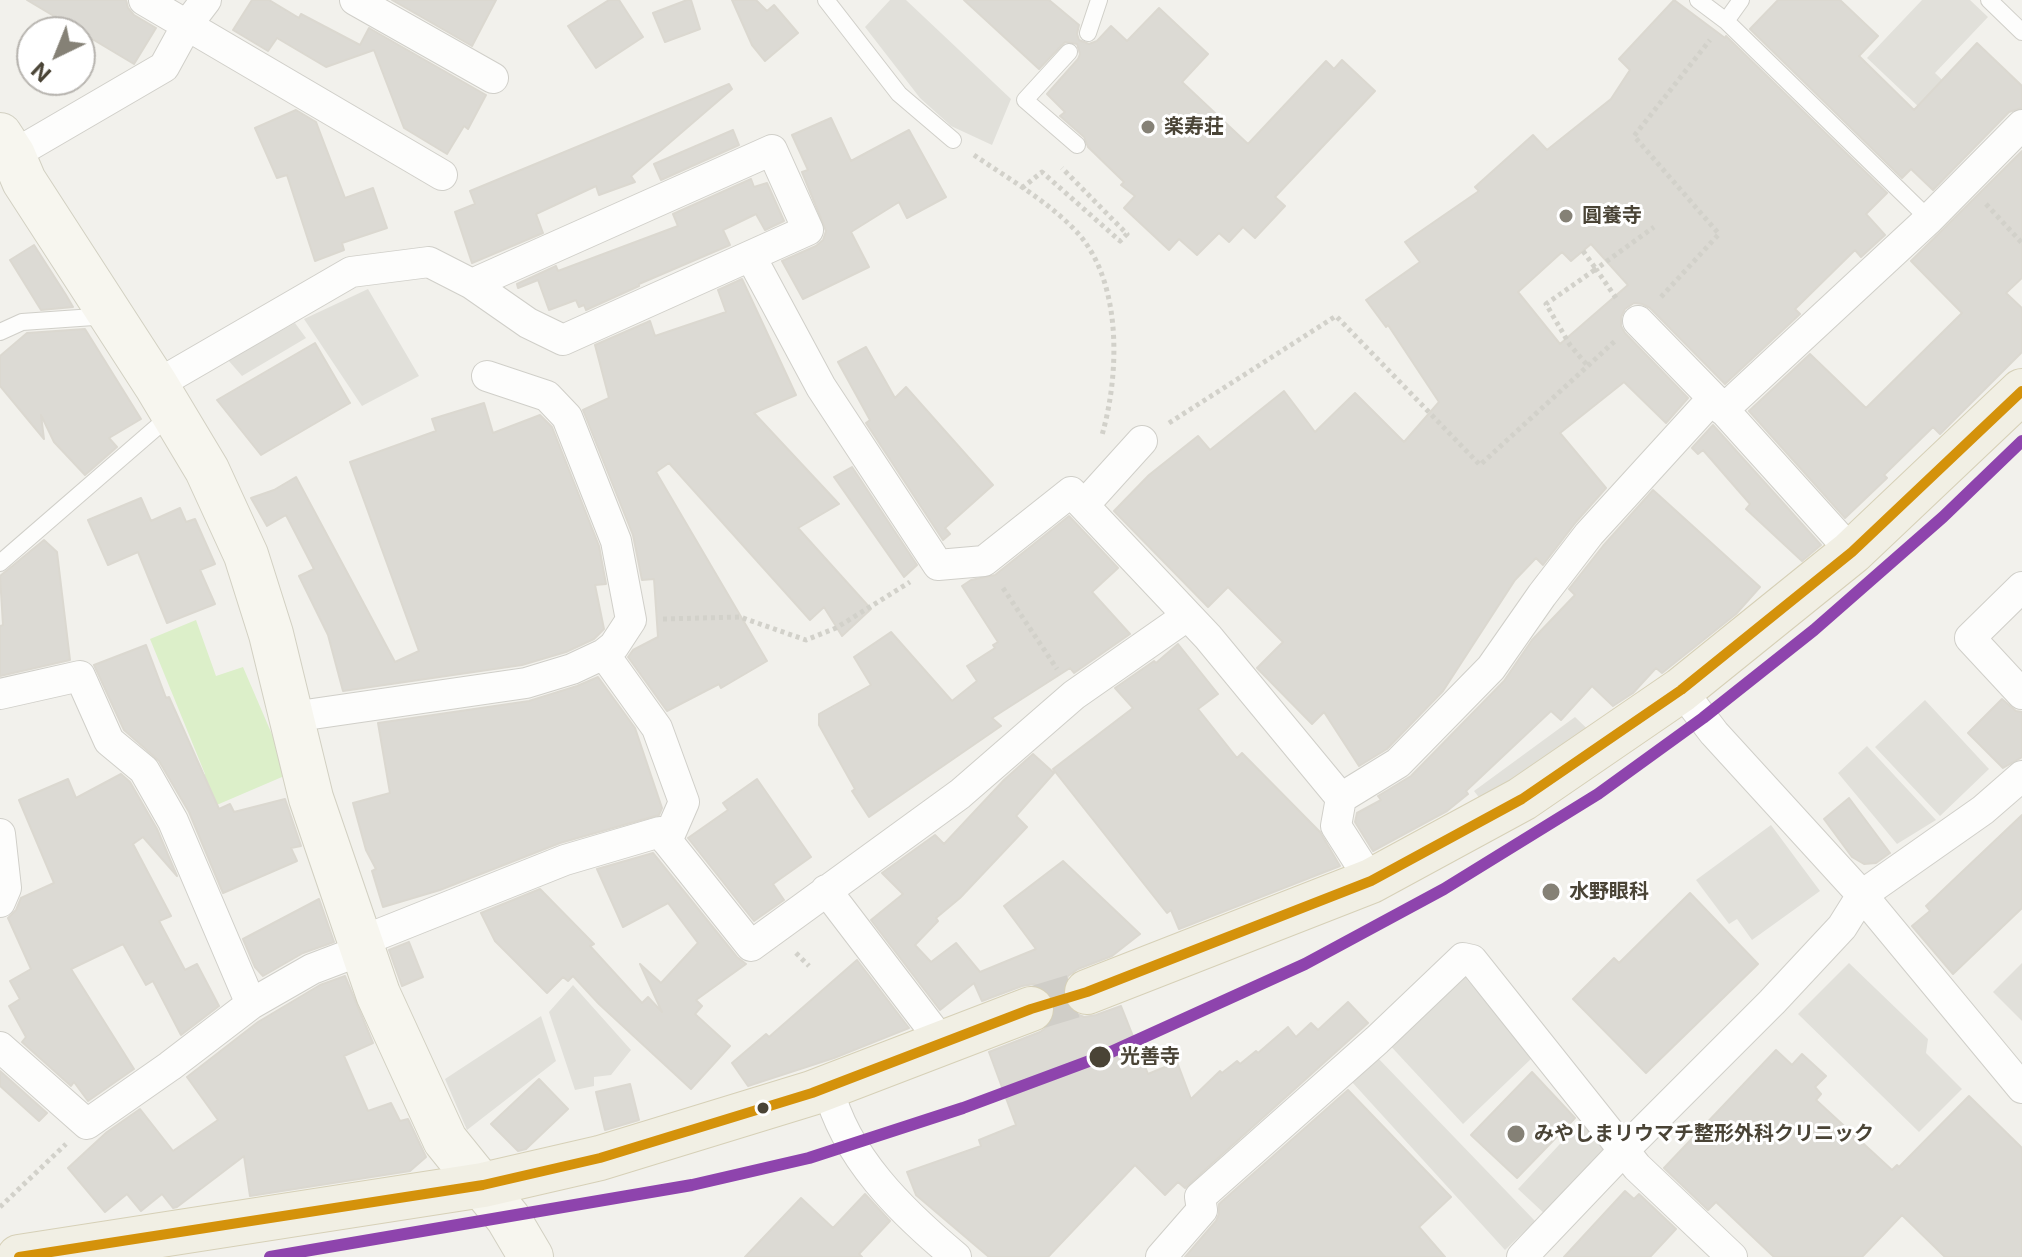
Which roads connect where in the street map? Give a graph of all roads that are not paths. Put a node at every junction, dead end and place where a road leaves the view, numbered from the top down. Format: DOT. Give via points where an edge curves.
graph roads {
  1 [pos="144,0"];
  2 [pos="206,0"];
  3 [pos="355,0"];
  4 [pos="826,0"];
  5 [pos="1099,0"];
  6 [pos="1698,0"];
  7 [pos="1741,0"];
  8 [pos="1989,0"];
  9 [pos="1726,21"];
  10 [pos="187,25"];
  11 [pos="2022,32"];
  12 [pos="1088,33"];
  13 [pos="1069,52"];
  14 [pos="493,78"];
  15 [pos="2022,125"];
  16 [pos="953,140"];
  17 [pos="7,145"];
  18 [pos="1077,145"];
  19 [pos="442,175"];
  20 [pos="1929,219"];
  21 [pos="751,257"];
  22 [pos="472,284"];
  23 [pos="1629,312"];
  24 [pos="111,315"];
  25 [pos="0,332"];
  26 [pos="487,376"];
  27 [pos="2022,391"];
  28 [pos="165,399"];
  29 [pos="1718,404"];
  30 [pos="1142,441"];
  31 [pos="1085,504"];
  32 [pos="1852,552"];
  33 [pos="0,563"];
  34 [pos="2022,587"];
  35 [pos="1187,616"];
  36 [pos="604,654"];
  37 [pos="1681,690"];
  38 [pos="0,694"];
  39 [pos="2022,694"];
  40 [pos="292,717"];
  41 [pos="2022,776"];
  42 [pos="1341,798"];
  43 [pos="0,834"];
  44 [pos="667,841"];
  45 [pos="1371,881"];
  46 [pos="826,890"];
  47 [pos="1862,895"];
  48 [pos="0,902"];
  49 [pos="370,943"];
  50 [pos="1087,992"];
  51 [pos="251,1004"];
  52 [pos="1031,1009"];
  53 [pos="942,1042"];
  54 [pos="0,1047"];
  55 [pos="828,1087"];
  56 [pos="2022,1088"];
  57 [pos="1625,1149"];
  58 [pos="483,1185"];
  59 [pos="19,1257"];
  60 [pos="531,1257"];
  61 [pos="956,1257"];
  62 [pos="1161,1257"];
  63 [pos="1522,1257"];
  64 [pos="1732,1257"];
  1 -- 10 [label="street"];
  2 -- 10 [label="street"];
  3 -- 14 [label="street"];
  4 -- 16 [label="lane" via="899,94"];
  5 -- 12 [label="lane"];
  6 -- 9 [label="lane"];
  7 -- 9 [label="lane"];
  8 -- 11 [label="lane"];
  9 -- 20 [label="lane"];
  10 -- 17 [label="street" via="164,67"];
  10 -- 19 [label="street"];
  13 -- 18 [label="lane" via="1025,100"];
  15 -- 20 [label="street"];
  17 -- 24 [label="street" via="24,181"];
  20 -- 29 [label="street"];
  21 -- 22 [label="street" via="563,340"];
  21 -- 22 [label="street" via="808,230 772,150"];
  21 -- 31 [label="street" via="821,387 938,565 984,561 1071,492"];
  22 -- 28 [label="street" via="429,262 351,272"];
  23 -- 29 [label="street"];
  24 -- 25 [label="lane" via="22,322"];
  24 -- 28 [label="street"];
  26 -- 36 [label="street" via="547,396 567,417 616,541 631,620"];
  27 -- 32 [label="main road"];
  28 -- 33 [label="lane"];
  28 -- 40 [label="street" via="207,470 246,555"];
  29 -- 32 [label="street"];
  29 -- 42 [label="street" via="1589,534 1491,668 1398,763"];
  30 -- 31 [label="street"];
  31 -- 35 [label="street"];
  32 -- 37 [label="main road"];
  34 -- 39 [label="street" via="1970,638"];
  35 -- 42 [label="street"];
  35 -- 46 [label="street" via="1074,695 960,794"];
  36 -- 40 [label="street" via="526,683"];
  36 -- 44 [label="street" via="657,728 684,802"];
  37 -- 45 [label="main road" via="1522,799"];
  37 -- 47 [label="street"];
  38 -- 51 [label="street" via="80,676 109,741 144,770 173,821"];
  40 -- 49 [label="street" via="311,798"];
  41 -- 47 [label="street" via="1983,810"];
  42 -- 45 [label="street" via="1336,826"];
  43 -- 48 [label="street" via="6,888"];
  44 -- 46 [label="street" via="751,946"];
  44 -- 49 [label="street" via="660,832 565,860"];
  45 -- 50 [label="main road"];
  46 -- 53 [label="street"];
  47 -- 56 [label="street"];
  47 -- 57 [label="street" via="1842,927"];
  49 -- 51 [label="street"];
  49 -- 58 [label="street" via="378,994 445,1140"];
  51 -- 54 [label="street" via="87,1124"];
  52 -- 53 [label="main road"];
  53 -- 55 [label="main road"];
  55 -- 58 [label="main road" via="600,1158"];
  55 -- 61 [label="street" via="834,1111 878,1183"];
  57 -- 62 [label="street" via="1472,960 1463,958 1200,1197 1202,1210"];
  57 -- 63 [label="street"];
  57 -- 64 [label="street" via="1637,1167"];
  58 -- 59 [label="main road"];
  58 -- 60 [label="street"];
}
